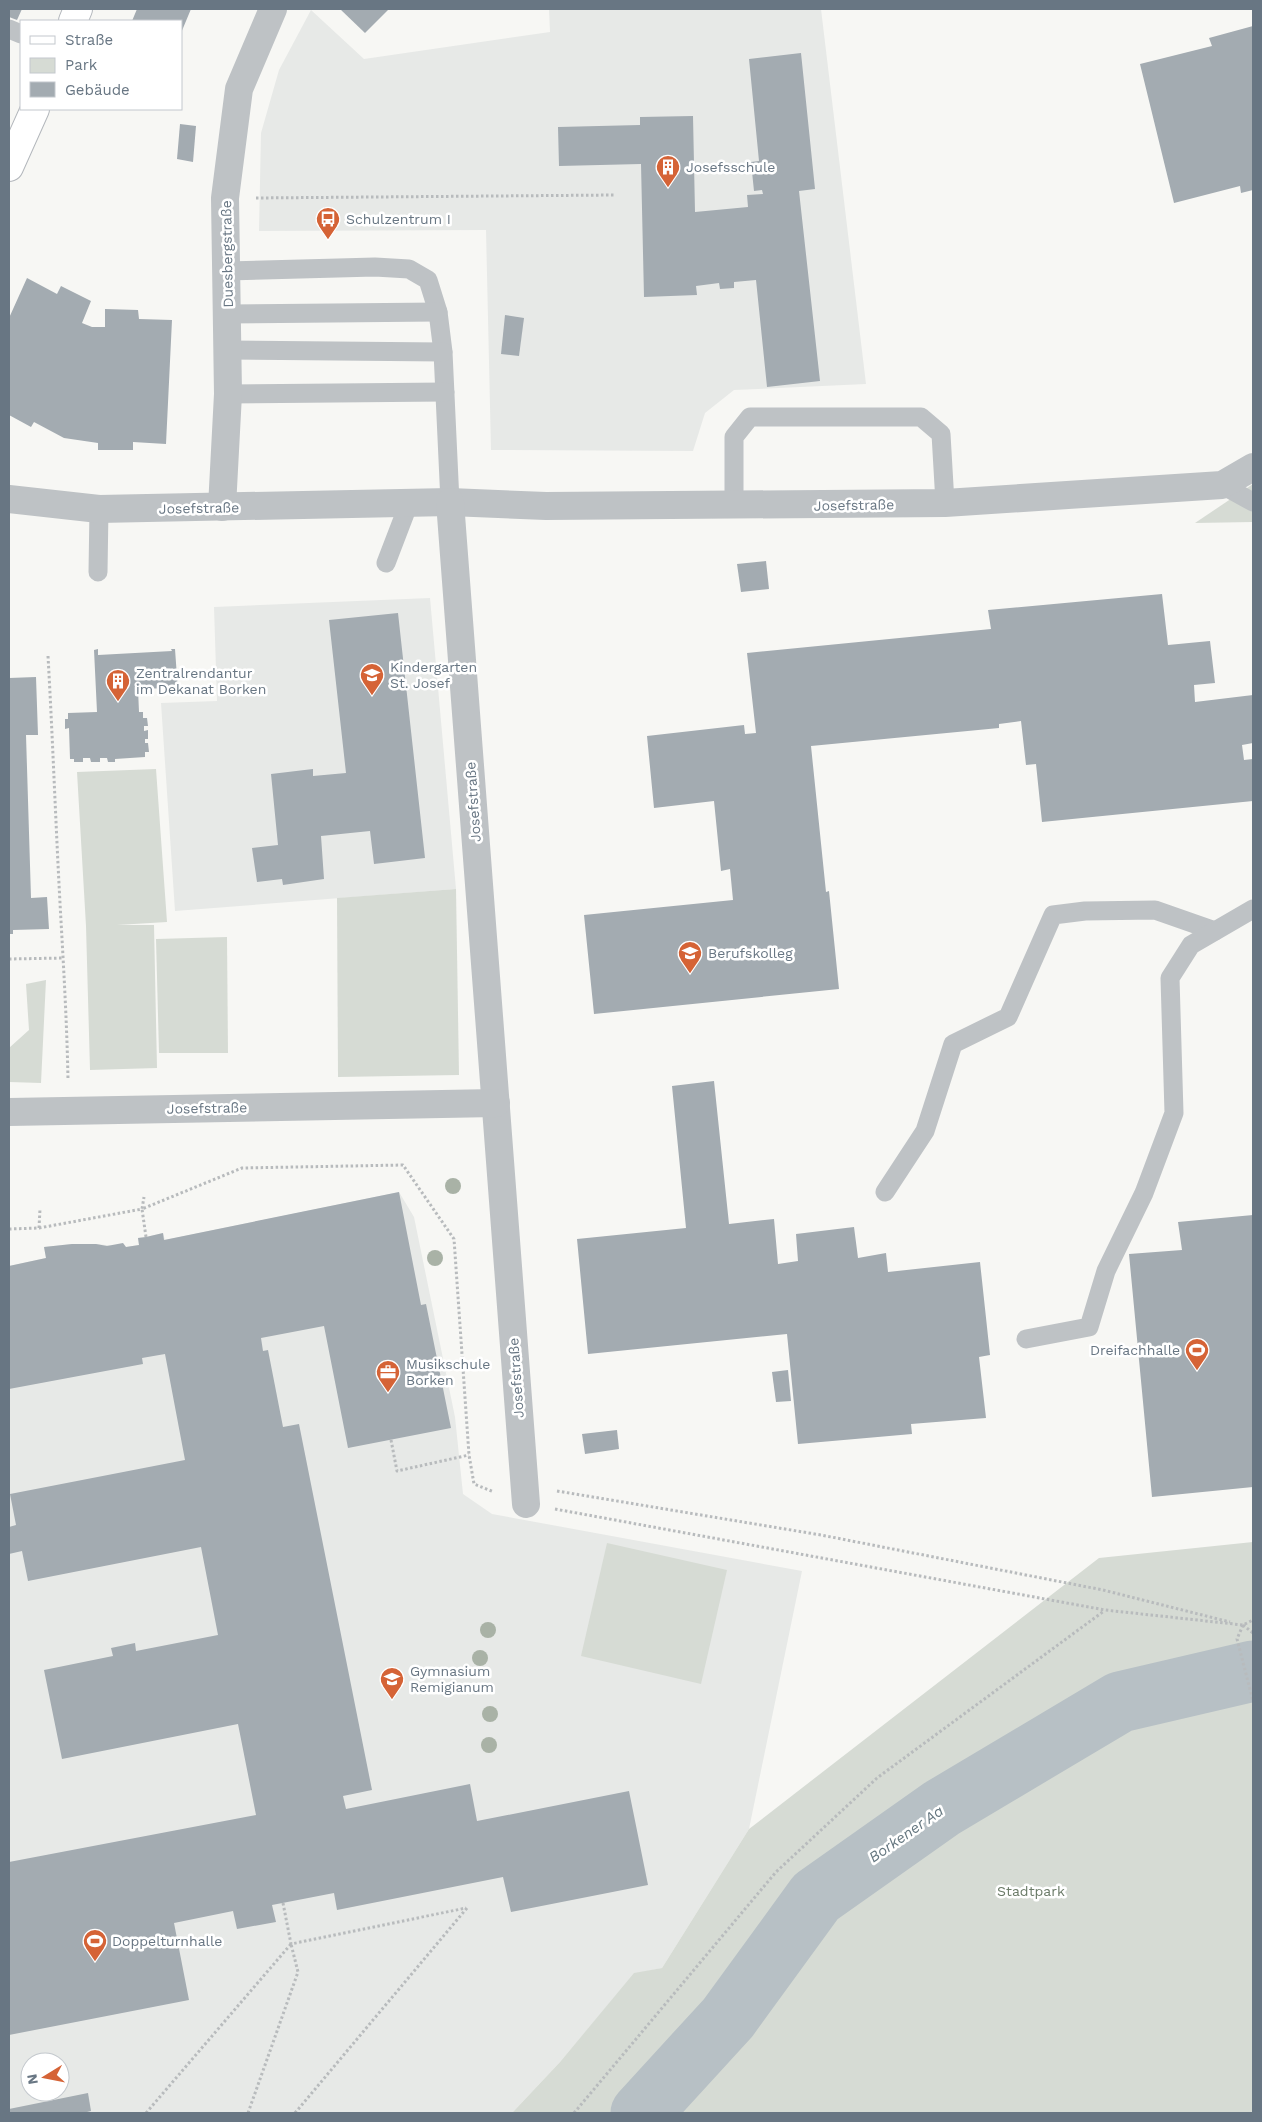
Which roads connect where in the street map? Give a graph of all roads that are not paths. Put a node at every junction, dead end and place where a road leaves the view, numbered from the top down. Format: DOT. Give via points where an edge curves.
graph roads {
  1 [pos="273,9"];
  2 [pos="35,110"];
  3 [pos="9,167"];
  4 [pos="227,271"];
  5 [pos="438,312"];
  6 [pos="228,314"];
  7 [pos="228,350"];
  8 [pos="443,352"];
  9 [pos="445,392"];
  10 [pos="228,394"];
  11 [pos="1253,467"];
  12 [pos="1222,485"];
  13 [pos="9,499"];
  14 [pos="450,502"];
  15 [pos="1253,502"];
  16 [pos="409,503"];
  17 [pos="945,504"];
  18 [pos="734,506"];
  19 [pos="222,508"];
  20 [pos="99,509"];
  21 [pos="386,563"];
  22 [pos="98,572"];
  23 [pos="1253,909"];
  24 [pos="1215,931"];
  25 [pos="496,1103"];
  26 [pos="9,1112"];
  27 [pos="885,1192"];
  28 [pos="1026,1338"];
  29 [pos="525,1495"];
  1 -- 4 [label="street, Duesbergstraße" via="239,89 225,198"];
  2 -- 3 [label="main road"];
  4 -- 5 [label="lane" via="409,269 428,280"];
  4 -- 6 [label="street, Duesbergstraße"];
  5 -- 6 [label="lane"];
  5 -- 8 [label="lane"];
  6 -- 7 [label="street, Duesbergstraße"];
  7 -- 8 [label="lane"];
  7 -- 10 [label="street, Duesbergstraße"];
  8 -- 9 [label="lane"];
  9 -- 10 [label="lane"];
  9 -- 14 [label="lane"];
  10 -- 19 [label="street, Duesbergstraße"];
  11 -- 12 [label="street, Josefstraße"];
  12 -- 15 [label="lane"];
  12 -- 17 [label="street, Josefstraße"];
  13 -- 20 [label="street, Josefstraße"];
  14 -- 16 [label="street, Josefstraße"];
  14 -- 18 [label="street, Josefstraße" via="546,506"];
  14 -- 25 [label="street, Josefstraße"];
  16 -- 19 [label="street, Josefstraße"];
  16 -- 21 [label="lane"];
  17 -- 18 [label="street, Josefstraße"];
  17 -- 18 [label="lane" via="941,434 921,417 750,417 734,437"];
  19 -- 20 [label="street, Josefstraße"];
  20 -- 22 [label="lane"];
  23 -- 24 [label="lane"];
  24 -- 27 [label="lane" via="1155,910 1085,911 1053,916 1008,1017 953,1044 924,1131"];
  24 -- 28 [label="lane" via="1191,945 1170,978 1174,1113 1144,1193 1106,1271 1089,1327"];
  25 -- 26 [label="street, Josefstraße"];
  25 -- 29 [label="street, Josefstraße"];
}
